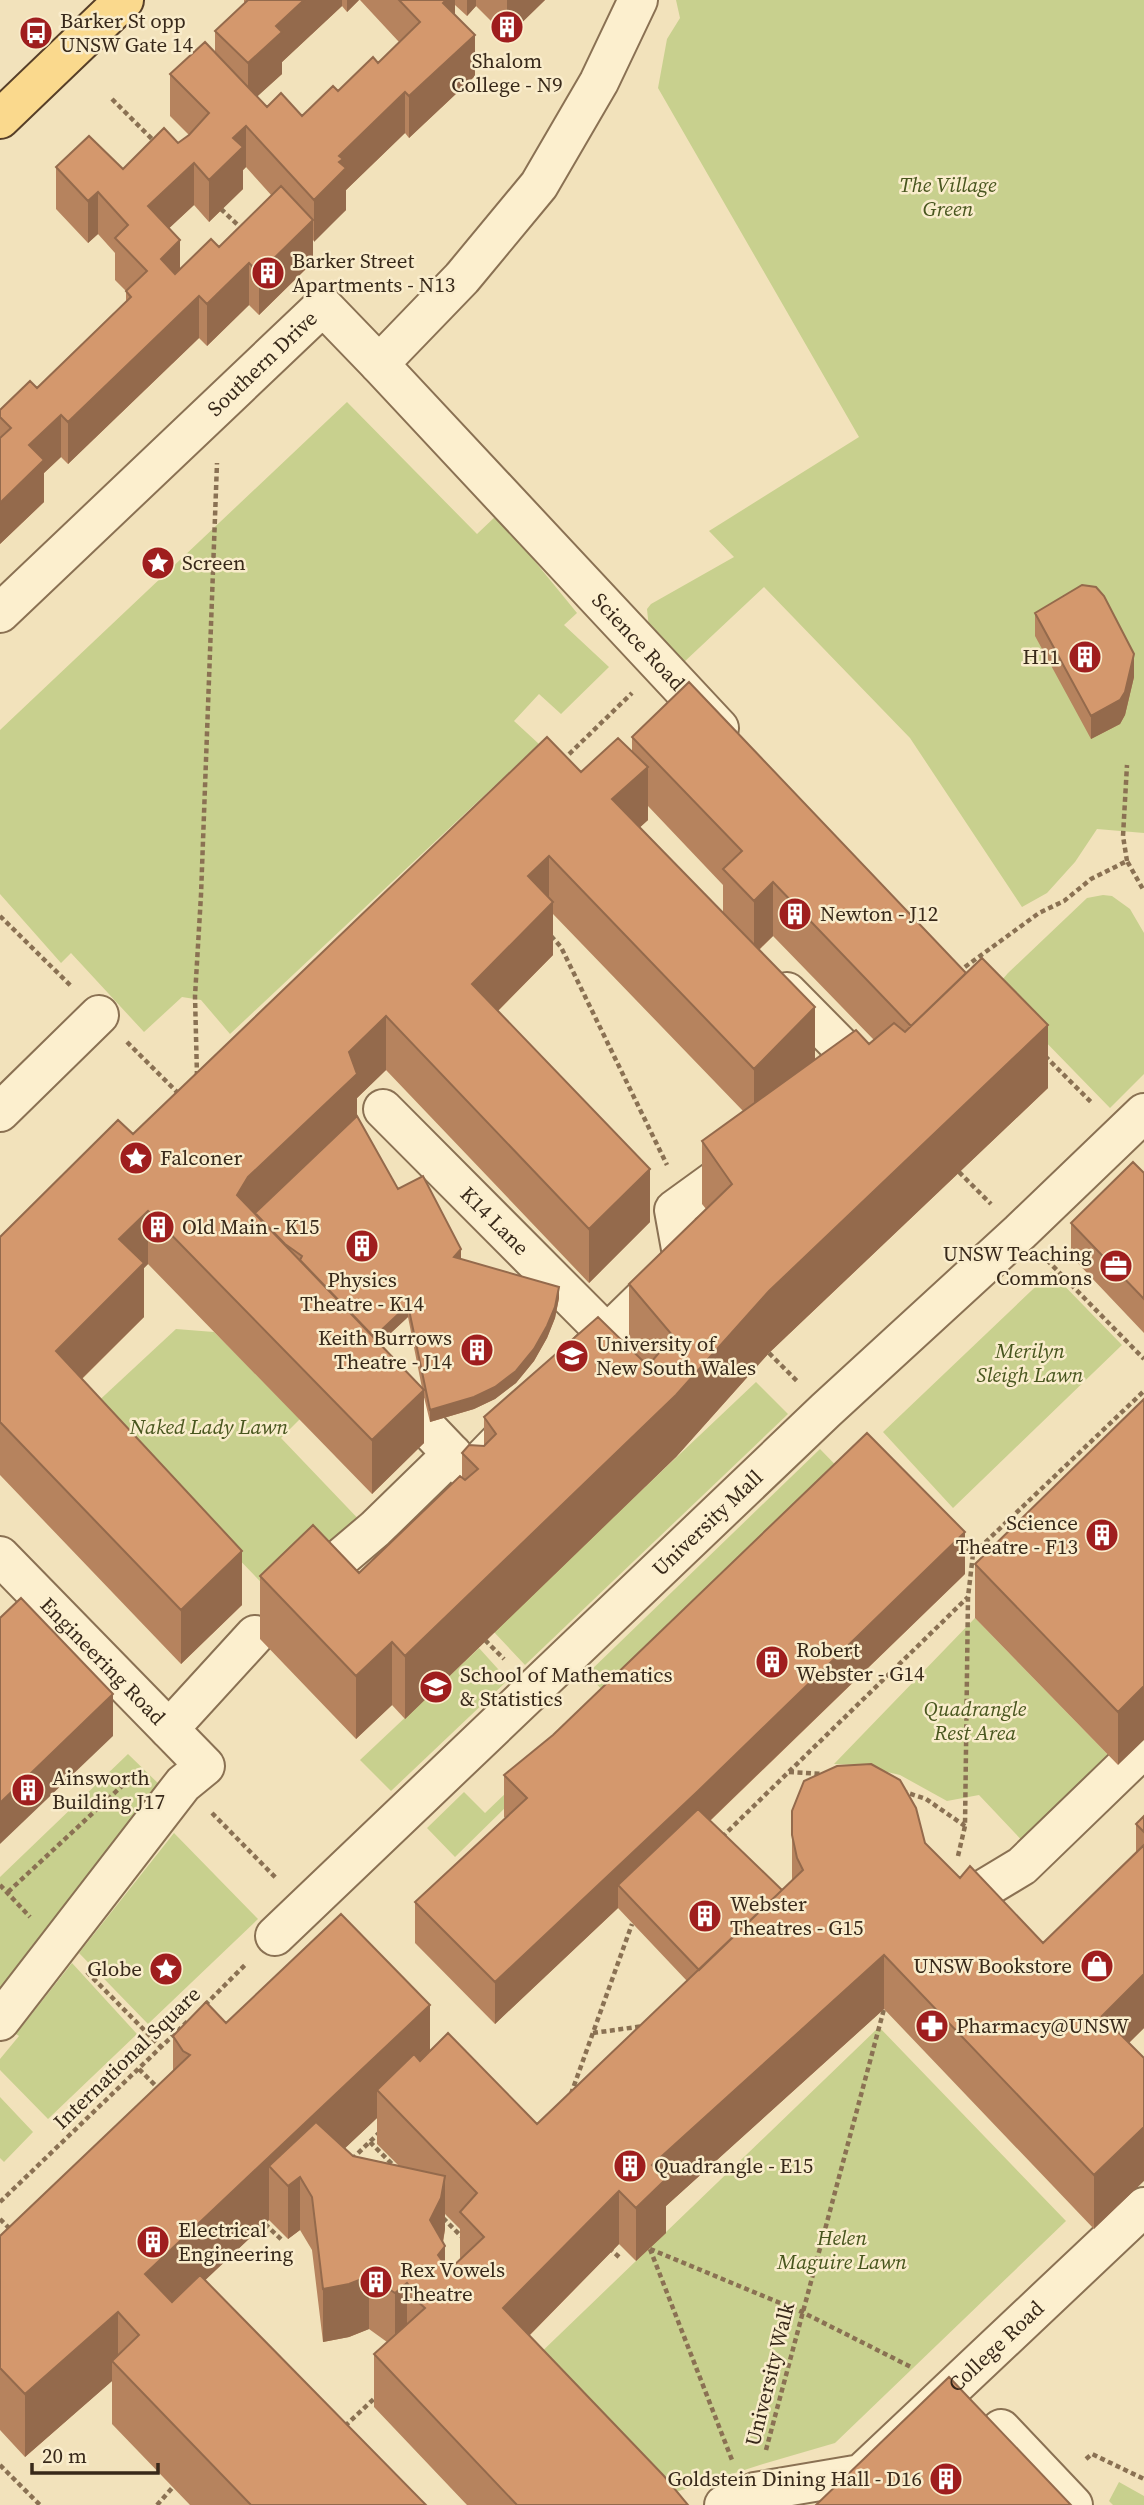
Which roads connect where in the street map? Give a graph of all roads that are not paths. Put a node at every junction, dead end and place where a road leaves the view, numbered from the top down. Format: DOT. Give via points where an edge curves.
graph roads {
  1 [pos="124,0"];
  2 [pos="638,0"];
  3 [pos="0,119"];
  4 [pos="379,363"];
  5 [pos="0,613"];
  6 [pos="741,751"];
  7 [pos="787,992"];
  8 [pos="100,1015"];
  9 [pos="831,1095"];
  10 [pos="383,1109"];
  11 [pos="0,1112"];
  12 [pos="1132,1125"];
  13 [pos="775,1136"];
  14 [pos="606,1333"];
  15 [pos="383,1381"];
  16 [pos="452,1454"];
  17 [pos="0,1556"];
  18 [pos="323,1573"];
  19 [pos="255,1635"];
  20 [pos="169,1729"];
  21 [pos="1144,1748"];
  22 [pos="942,1914"];
  23 [pos="275,1936"];
  24 [pos="0,2021"];
  25 [pos="1144,2207"];
  26 [pos="1002,2429"];
  27 [pos="739,2498"];
  28 [pos="1073,2505"];
  1 -- 3 [label="main road"];
  2 -- 4 [label="street" via="599,82 540,185 462,278"];
  4 -- 5 [label="street, Southern Drive" via="323,306"];
  4 -- 6 [label="street, Science Road"];
  7 -- 9 [label="street" via="865,1070"];
  8 -- 11 [label="street"];
  10 -- 14 [label="street, K14 Lane"];
  12 -- 23 [label="street, University Mall"];
  13 -- 14 [label="street" via="674,1210 683,1260"];
  14 -- 16 [label="street" via="469,1473"];
  15 -- 16 [label="street"];
  16 -- 18 [label="street"];
  17 -- 20 [label="street, Engineering Road"];
  19 -- 20 [label="street"];
  20 -- 24 [label="street, Engineering Road" via="194,1775"];
  21 -- 22 [label="street" via="1022,1866"];
  25 -- 27 [label="street, College Road" via="861,2474"];
  26 -- 28 [label="street"];
}
